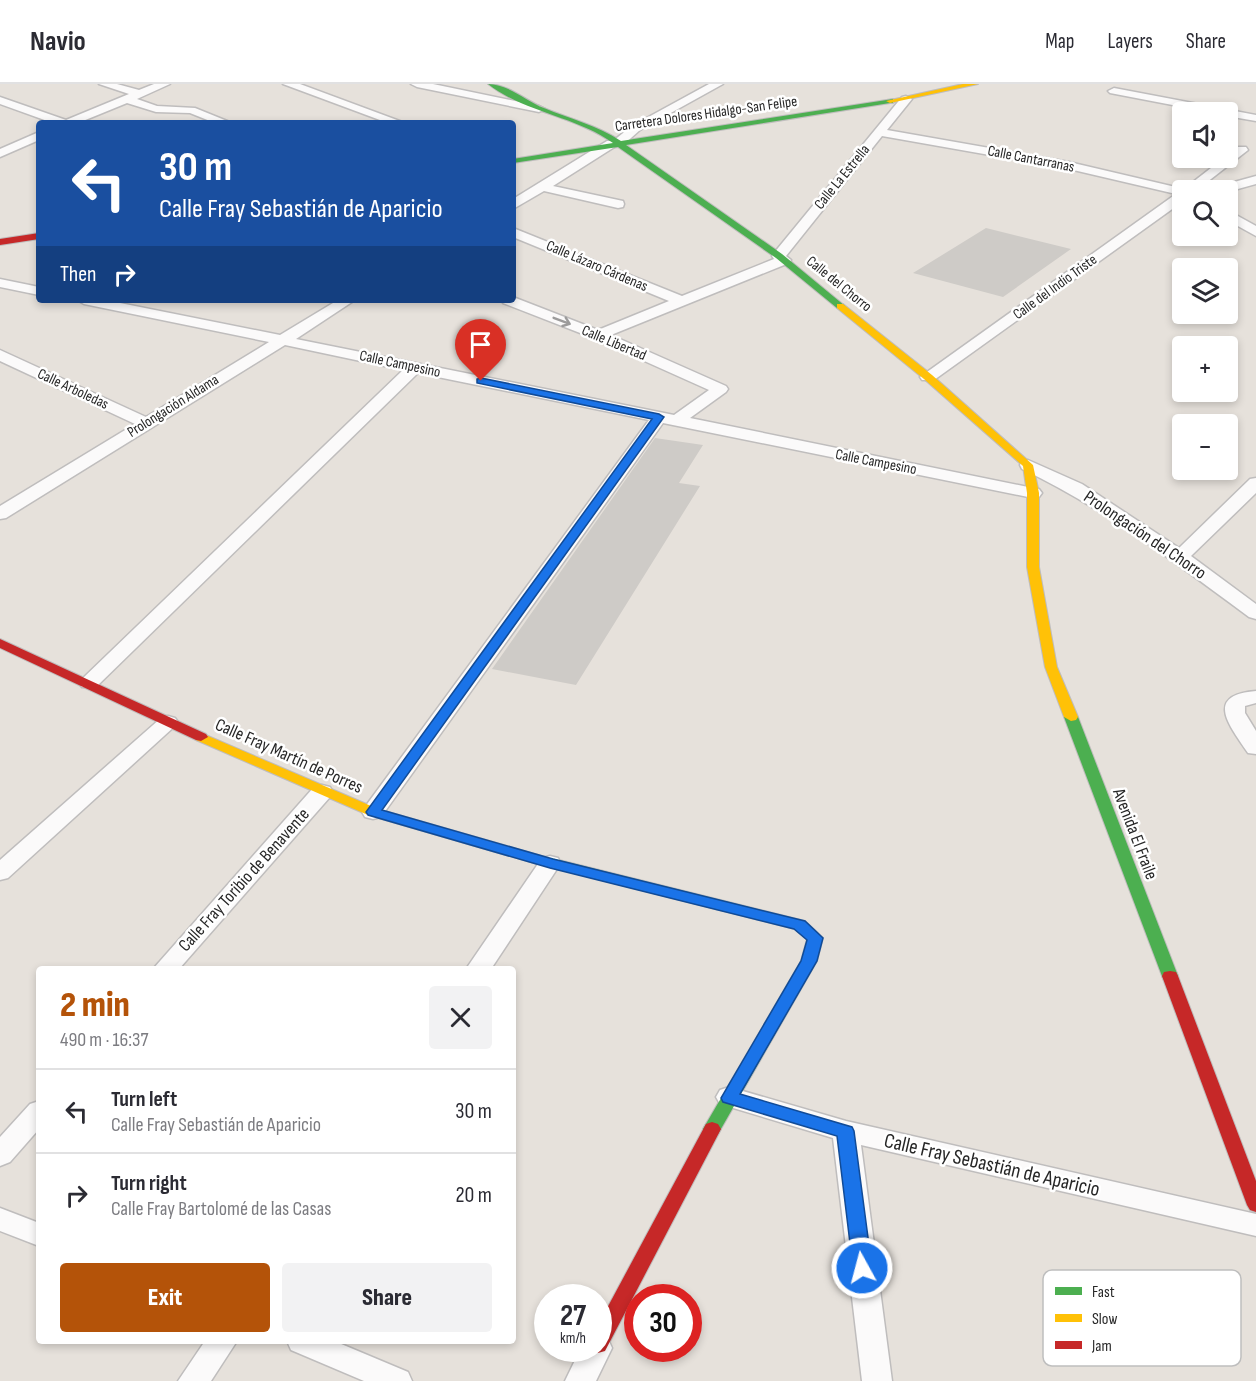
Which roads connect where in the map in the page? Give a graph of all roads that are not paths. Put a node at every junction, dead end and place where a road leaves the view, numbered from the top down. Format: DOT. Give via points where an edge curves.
graph roads {
  1 [pos="105,84"];
  2 [pos="164,84"];
  3 [pos="289,84"];
  4 [pos="417,84"];
  5 [pos="492,84"];
  6 [pos="717,84"];
  7 [pos="974,84"];
  8 [pos="1113,90"];
  9 [pos="140,94"];
  10 [pos="126,99"];
  11 [pos="906,99"];
  12 [pos="0,100"];
  13 [pos="539,109"];
  14 [pos="1256,118"];
  15 [pos="57,120"];
  16 [pos="74,120"];
  17 [pos="218,120"];
  18 [pos="391,120"];
  19 [pos="879,132"];
  20 [pos="36,137"];
  21 [pos="614,143"];
  22 [pos="1242,150"];
  23 [pos="0,153"];
  24 [pos="516,160"];
  25 [pos="1203,180"];
  26 [pos="1256,180"];
  27 [pos="1238,185"];
  28 [pos="541,187"];
  29 [pos="1172,190"];
  30 [pos="516,203"];
  31 [pos="1172,203"];
  32 [pos="618,204"];
  33 [pos="1238,221"];
  34 [pos="1256,232"];
  35 [pos="516,233"];
  36 [pos="36,236"];
  37 [pos="0,242"];
  38 [pos="781,258"];
  39 [pos="0,283"];
  40 [pos="36,290"];
  41 [pos="681,301"];
  42 [pos="99,303"];
  43 [pos="343,303"];
  44 [pos="516,303"];
  45 [pos="598,335"];
  46 [pos="280,340"];
  47 [pos="0,355"];
  48 [pos="414,368"];
  49 [pos="928,378"];
  50 [pos="667,419"];
  51 [pos="146,423"];
  52 [pos="1028,465"];
  53 [pos="1256,483"];
  54 [pos="1033,492"];
  55 [pos="0,514"];
  56 [pos="1180,556"];
  57 [pos="1256,613"];
  58 [pos="2,646"];
  59 [pos="89,683"];
  60 [pos="1256,697"];
  61 [pos="168,722"];
  62 [pos="1256,748"];
  63 [pos="322,792"];
  64 [pos="373,812"];
  65 [pos="550,863"];
  66 [pos="0,873"];
  67 [pos="168,966"];
  68 [pos="480,966"];
  69 [pos="729,1098"];
  70 [pos="36,1114"];
  71 [pos="846,1131"];
  72 [pos="0,1155"];
  73 [pos="1256,1205"];
  74 [pos="0,1219"];
  75 [pos="1256,1225"];
  76 [pos="36,1234"];
  77 [pos="612,1320"];
  78 [pos="220,1344"];
  79 [pos="309,1344"];
  80 [pos="592,1362"];
  81 [pos="584,1380"];
  82 [pos="193,1381"];
  83 [pos="397,1381"];
  84 [pos="877,1381"];
  1 -- 9 [label="street"];
  2 -- 9 [label="street"];
  3 -- 18 [label="street"];
  4 -- 13 [label="street"];
  5 -- 13 [label="street"];
  6 -- 21 [label="street"];
  7 -- 11 [label="street, Carretera Dolores Hidalgo-San Felipe"];
  8 -- 14 [label="street"];
  9 -- 10 [label="street"];
  10 -- 16 [label="street"];
  10 -- 17 [label="street" via="156,109 191,110"];
  11 -- 19 [label="street, Calle La Estrella"];
  11 -- 21 [label="street, Carretera Dolores Hidalgo-San Felipe"];
  12 -- 15 [label="street"];
  13 -- 21 [label="street, Calle del Chorro" via="601,131"];
  19 -- 29 [label="street, Calle Cantarranas" via="987,150"];
  19 -- 38 [label="street, Calle La Estrella"];
  20 -- 23 [label="street"];
  21 -- 24 [label="street, Carretera Dolores Hidalgo-San Felipe"];
  21 -- 28 [label="street"];
  21 -- 38 [label="street, Calle del Chorro"];
  22 -- 25 [label="street"];
  26 -- 27 [label="street"];
  28 -- 30 [label="street"];
  28 -- 32 [label="street"];
  31 -- 49 [label="street, Calle del Indio Triste"];
  33 -- 34 [label="street"];
  35 -- 41 [label="street, Calle Lázaro Cárdenas"];
  36 -- 37 [label="street"];
  38 -- 41 [label="street, Calle La Estrella"];
  38 -- 49 [label="street, Calle del Chorro"];
  39 -- 40 [label="street"];
  41 -- 45 [label="street, Calle La Estrella"];
  42 -- 46 [label="street, Calle Campesino"];
  43 -- 46 [label="street, Prolongación Aldama"];
  44 -- 45 [label="street, Calle Libertad, one-way"];
  45 -- 50 [label="street, Calle Libertad" via="720,390"];
  46 -- 48 [label="street, Calle Campesino"];
  46 -- 51 [label="street, Prolongación Aldama"];
  47 -- 51 [label="street, Calle Arboledas"];
  48 -- 50 [label="street, Calle Campesino"];
  48 -- 59 [label="street"];
  49 -- 52 [label="street, Calle del Chorro"];
  50 -- 54 [label="street, Calle Campesino"];
  50 -- 64 [label="street"];
  51 -- 55 [label="street, Prolongación Aldama"];
  52 -- 54 [label="street, Avenida El Fraile"];
  52 -- 56 [label="street, Prolongación del Chorro" via="1076,488"];
  53 -- 56 [label="street"];
  54 -- 73 [label="street, Avenida El Fraile" via="1033,567 1051,667"];
  56 -- 57 [label="street, Prolongación del Chorro"];
  58 -- 59 [label="street, Calle Fray Martín de Porres"];
  59 -- 61 [label="street, Calle Fray Martín de Porres"];
  60 -- 62 [label="street" via="1235,703 1235,713"];
  61 -- 63 [label="street, Calle Fray Martín de Porres"];
  61 -- 66 [label="street"];
  63 -- 64 [label="street, Calle Fray Martín de Porres"];
  63 -- 67 [label="street, Calle Fray Toribio de Benavente"];
  64 -- 65 [label="street, Calle Fray Martín de Porres"];
  65 -- 68 [label="street"];
  65 -- 69 [label="street, Calle Fray Martín de Porres" via="800,925 815,938 809,961"];
  69 -- 71 [label="street, Calle Fray Sebastián de Aparicio"];
  69 -- 77 [label="street"];
  70 -- 72 [label="street"];
  71 -- 75 [label="street, Calle Fray Sebastián de Aparicio"];
  71 -- 84 [label="street"];
  74 -- 76 [label="street"];
  78 -- 82 [label="street"];
  79 -- 83 [label="street"];
  80 -- 81 [label="street"];
}
